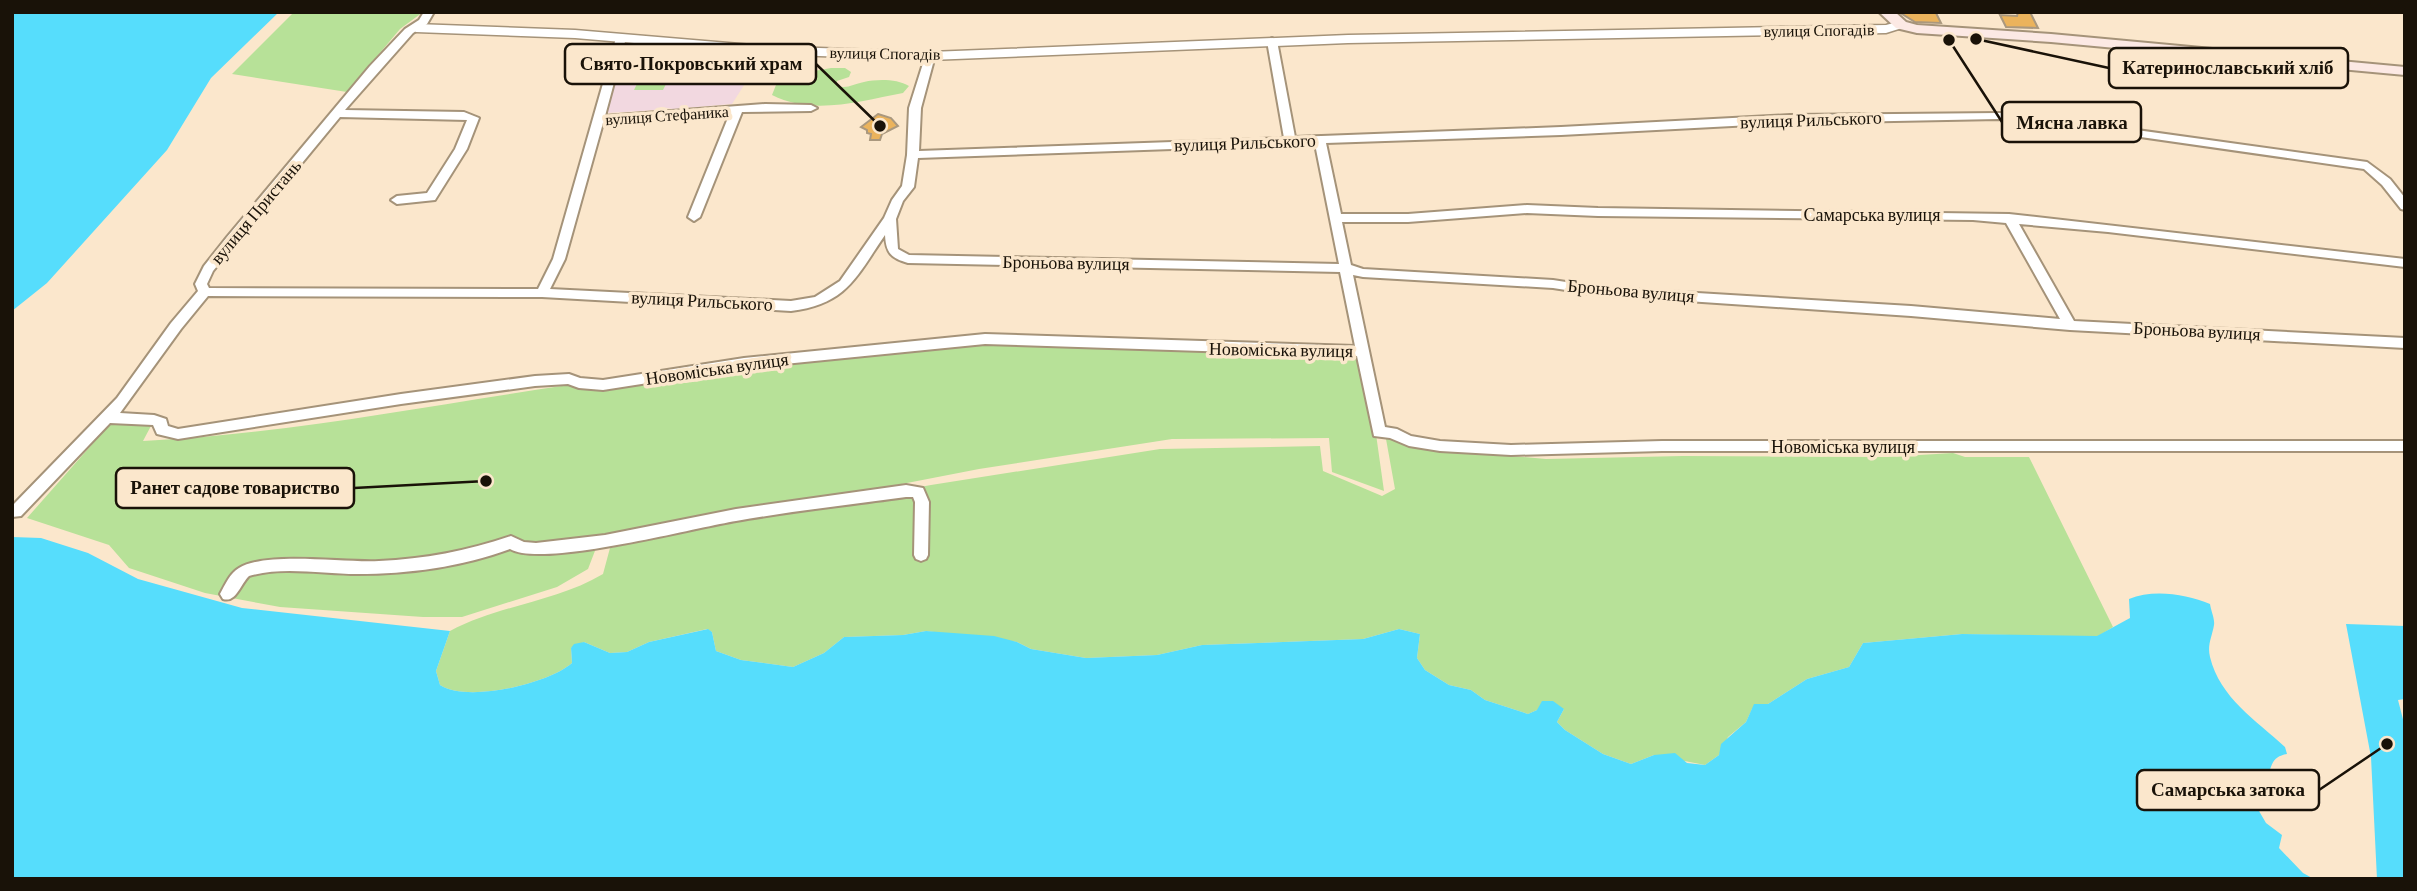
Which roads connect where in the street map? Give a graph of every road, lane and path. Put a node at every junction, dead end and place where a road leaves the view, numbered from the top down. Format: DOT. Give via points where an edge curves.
graph roads {
  1 [pos="429,12"];
  2 [pos="1886,12"];
  3 [pos="1901,25"];
  4 [pos="416,28"];
  5 [pos="621,38"];
  6 [pos="1272,41"];
  7 [pos="930,56"];
  8 [pos="2405,71"];
  9 [pos="811,108"];
  10 [pos="737,110"];
  11 [pos="337,113"];
  12 [pos="597,120"];
  13 [pos="1321,141"];
  14 [pos="1290,142"];
  15 [pos="913,155"];
  16 [pos="397,200"];
  17 [pos="2405,206"];
  18 [pos="694,217"];
  19 [pos="1337,218"];
  20 [pos="2009,218"];
  21 [pos="890,219"];
  22 [pos="2405,263"];
  23 [pos="1346,268"];
  24 [pos="205,292"];
  25 [pos="542,293"];
  26 [pos="2070,325"];
  27 [pos="2405,343"];
  28 [pos="1362,351"];
  29 [pos="107,418"];
  30 [pos="2405,446"];
  31 [pos="16,512"];
  32 [pos="921,555"];
  33 [pos="228,594"];
  1 -- 4 [label="street, вулиця Пристань"];
  2 -- 3 [label="main road"];
  3 -- 6 [label="street, вулиця Спогадів" via="1886,29"];
  3 -- 8 [label="main road, вулиця Спогадів"];
  4 -- 5 [label="street, вулиця Спогадів"];
  4 -- 11 [label="street, вулиця Пристань" via="374,68"];
  5 -- 7 [label="street, вулиця Спогадів" via="764,50"];
  5 -- 12 [label="street, вулиця Стефаника"];
  6 -- 7 [label="street, вулиця Спогадів"];
  6 -- 14 [label="street"];
  7 -- 15 [label="street" via="915,108"];
  9 -- 10 [label="street, вулиця Стефаника"];
  10 -- 12 [label="street, вулиця Стефаника"];
  10 -- 18 [label="street, вулиця Стефаника"];
  11 -- 16 [label="street" via="473,118 461,149 431,197"];
  11 -- 24 [label="street, вулиця Пристань" via="208,270 201,284"];
  12 -- 25 [label="street, вулиця Стефаника" via="559,259"];
  13 -- 14 [label="street, вулиця Рильського"];
  13 -- 17 [label="street, вулиця Рильського" via="1790,120 1999,116 2367,166"];
  13 -- 19 [label="street"];
  14 -- 15 [label="street, вулиця Рильського"];
  15 -- 21 [label="street, вулиця Рильського" via="908,187"];
  19 -- 20 [label="street, Самарська вулиця" via="1558,208"];
  19 -- 23 [label="street"];
  20 -- 22 [label="street, Самарська вулиця"];
  20 -- 26 [label="street"];
  21 -- 23 [label="street, Броньова вулиця" via="892,249 908,258"];
  21 -- 25 [label="street, вулиця Рильського" via="835,294 807,305"];
  23 -- 26 [label="street, Броньова вулиця" via="1363,274 1553,284"];
  23 -- 28 [label="street"];
  24 -- 25 [label="street, вулиця Рильського"];
  24 -- 29 [label="street, вулиця Пристань"];
  26 -- 27 [label="street, Броньова вулиця"];
  28 -- 29 [label="street, Новоміська вулиця" via="985,339 744,363 603,385 569,379 535,381 178,434 162,430 161,423 154,420"];
  28 -- 30 [label="street, Новоміська вулиця" via="1378,432 1440,446 1511,450"];
  29 -- 31 [label="street, вулиця Пристань"];
  32 -- 33 [label="street" via="922,502 918,492 906,491 749,513 605,541 536,549 511,542 434,563 266,567 244,572"];
}
